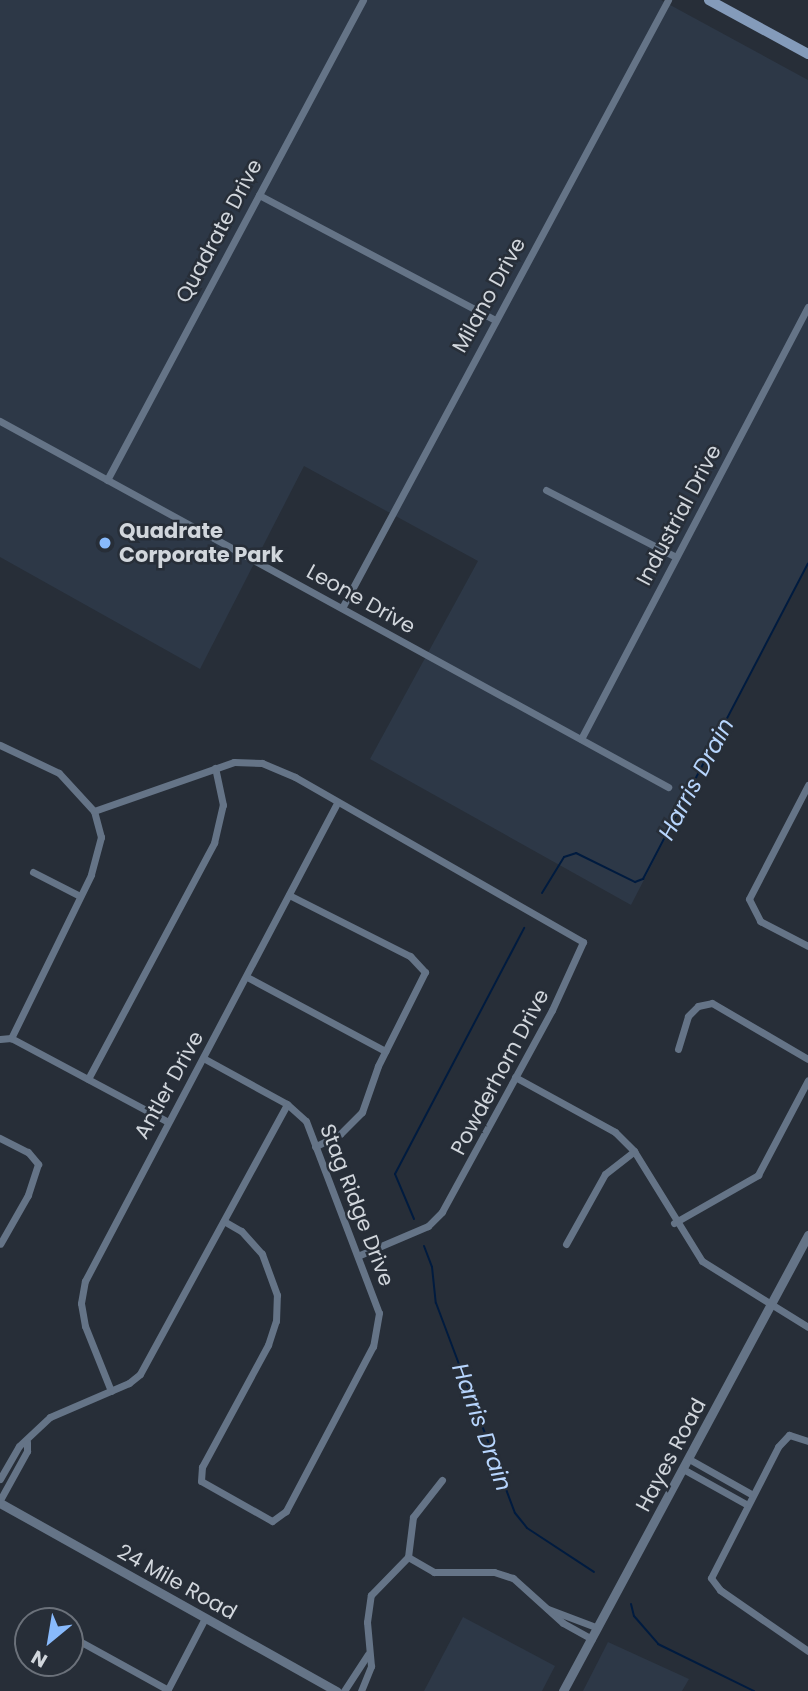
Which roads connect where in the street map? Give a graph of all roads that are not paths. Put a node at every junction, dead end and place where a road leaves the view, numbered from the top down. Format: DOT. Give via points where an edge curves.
graph roads {
  1 [pos="363,0"];
  2 [pos="668,0"];
  3 [pos="709,0"];
  4 [pos="808,54"];
  5 [pos="258,195"];
  6 [pos="808,307"];
  7 [pos="495,320"];
  8 [pos="0,421"];
  9 [pos="107,480"];
  10 [pos="546,490"];
  11 [pos="676,557"];
  12 [pos="342,608"];
  13 [pos="581,739"];
  14 [pos="0,745"];
  15 [pos="215,768"];
  16 [pos="808,785"];
  17 [pos="668,787"];
  18 [pos="337,803"];
  19 [pos="93,811"];
  20 [pos="33,872"];
  21 [pos="289,895"];
  22 [pos="80,896"];
  23 [pos="808,946"];
  24 [pos="247,977"];
  25 [pos="10,1038"];
  26 [pos="0,1039"];
  27 [pos="678,1049"];
  28 [pos="385,1051"];
  29 [pos="205,1059"];
  30 [pos="808,1059"];
  31 [pos="515,1077"];
  32 [pos="88,1079"];
  33 [pos="808,1080"];
  34 [pos="287,1104"];
  35 [pos="168,1122"];
  36 [pos="0,1138"];
  37 [pos="315,1147"];
  38 [pos="634,1151"];
  39 [pos="224,1221"];
  40 [pos="674,1223"];
  41 [pos="808,1235"];
  42 [pos="0,1244"];
  43 [pos="566,1244"];
  44 [pos="360,1255"];
  45 [pos="771,1304"];
  46 [pos="808,1327"];
  47 [pos="111,1391"];
  48 [pos="808,1441"];
  49 [pos="27,1442"];
  50 [pos="689,1459"];
  51 [pos="683,1469"];
  52 [pos="0,1479"];
  53 [pos="442,1480"];
  54 [pos="751,1494"];
  55 [pos="0,1501"];
  56 [pos="746,1504"];
  57 [pos="408,1557"];
  58 [pos="547,1609"];
  59 [pos="205,1618"];
  60 [pos="598,1628"];
  61 [pos="592,1639"];
  62 [pos="84,1644"];
  63 [pos="808,1651"];
  64 [pos="369,1653"];
  65 [pos="167,1690"];
  66 [pos="337,1691"];
  67 [pos="344,1691"];
  68 [pos="361,1691"];
  69 [pos="564,1691"];
  1 -- 5 [label="street, Quadrate Drive"];
  2 -- 7 [label="street, Milano Drive"];
  3 -- 4 [label="main road"];
  5 -- 7 [label="street"];
  5 -- 9 [label="street, Quadrate Drive"];
  6 -- 11 [label="street, Industrial Drive"];
  7 -- 12 [label="street, Milano Drive"];
  8 -- 9 [label="street, Leone Drive"];
  9 -- 12 [label="street, Leone Drive"];
  10 -- 11 [label="street"];
  11 -- 13 [label="street, Industrial Drive"];
  12 -- 13 [label="street, Leone Drive"];
  13 -- 17 [label="street, Leone Drive"];
  14 -- 19 [label="street" via="59,773"];
  15 -- 18 [label="street" via="234,762 262,763"];
  15 -- 19 [label="street"];
  15 -- 32 [label="street" via="223,805 214,843"];
  16 -- 23 [label="street" via="749,899 754,914"];
  18 -- 21 [label="street, Antler Drive"];
  18 -- 31 [label="street, Powderhorn Drive" via="583,942"];
  19 -- 22 [label="street" via="101,837 98,856"];
  20 -- 22 [label="street"];
  21 -- 24 [label="street, Antler Drive"];
  21 -- 28 [label="street" via="421,963 424,978"];
  22 -- 25 [label="street"];
  24 -- 28 [label="street"];
  24 -- 29 [label="street, Antler Drive"];
  25 -- 26 [label="street"];
  25 -- 32 [label="street"];
  27 -- 30 [label="street" via="688,1016 698,1006 712,1003"];
  28 -- 37 [label="street" via="362,1112 340,1134"];
  29 -- 34 [label="street, Stag Ridge Drive"];
  29 -- 35 [label="street, Antler Drive"];
  31 -- 38 [label="street" via="615,1132"];
  31 -- 44 [label="street, Powderhorn Drive" via="442,1212 428,1226"];
  32 -- 35 [label="street"];
  33 -- 40 [label="street" via="758,1175"];
  34 -- 37 [label="street, Stag Ridge Drive" via="306,1121"];
  34 -- 39 [label="street"];
  35 -- 47 [label="street, Antler Drive" via="85,1281 81,1303 85,1325"];
  36 -- 42 [label="street" via="36,1159 37,1171"];
  37 -- 44 [label="street, Stag Ridge Drive"];
  38 -- 40 [label="street"];
  38 -- 43 [label="street" via="605,1174"];
  39 -- 44 [label="street, Stag Ridge Drive" via="241,1231 262,1254 276,1295 276,1321 268,1345 202,1467 201,1481 264,1520 277,1520 373,1346 379,1313"];
  39 -- 47 [label="street" via="148,1363 129,1383"];
  40 -- 45 [label="street" via="702,1261"];
  41 -- 45 [label="street, Hayes Road"];
  45 -- 46 [label="street"];
  45 -- 50 [label="street, Hayes Road"];
  47 -- 49 [label="street" via="66,1406"];
  48 -- 54 [label="street" via="787,1437"];
  49 -- 52 [label="street" via="19,1446"];
  49 -- 55 [label="street" via="27,1451"];
  50 -- 51 [label="street, Hayes Road"];
  50 -- 54 [label="street"];
  51 -- 56 [label="street"];
  51 -- 60 [label="street, Hayes Road"];
  53 -- 57 [label="street" via="413,1517"];
  54 -- 56 [label="street"];
  55 -- 59 [label="street, 24 Mile Road"];
  56 -- 63 [label="street" via="710,1581"];
  57 -- 58 [label="street" via="434,1572 494,1572 513,1578"];
  57 -- 64 [label="street" via="371,1595"];
  58 -- 60 [label="street"];
  58 -- 61 [label="street"];
  59 -- 65 [label="street"];
  59 -- 66 [label="street, 24 Mile Road"];
  60 -- 61 [label="street, Hayes Road"];
  61 -- 69 [label="street, Hayes Road"];
  62 -- 65 [label="street"];
  64 -- 67 [label="street"];
  64 -- 68 [label="street" via="371,1666"];
}
